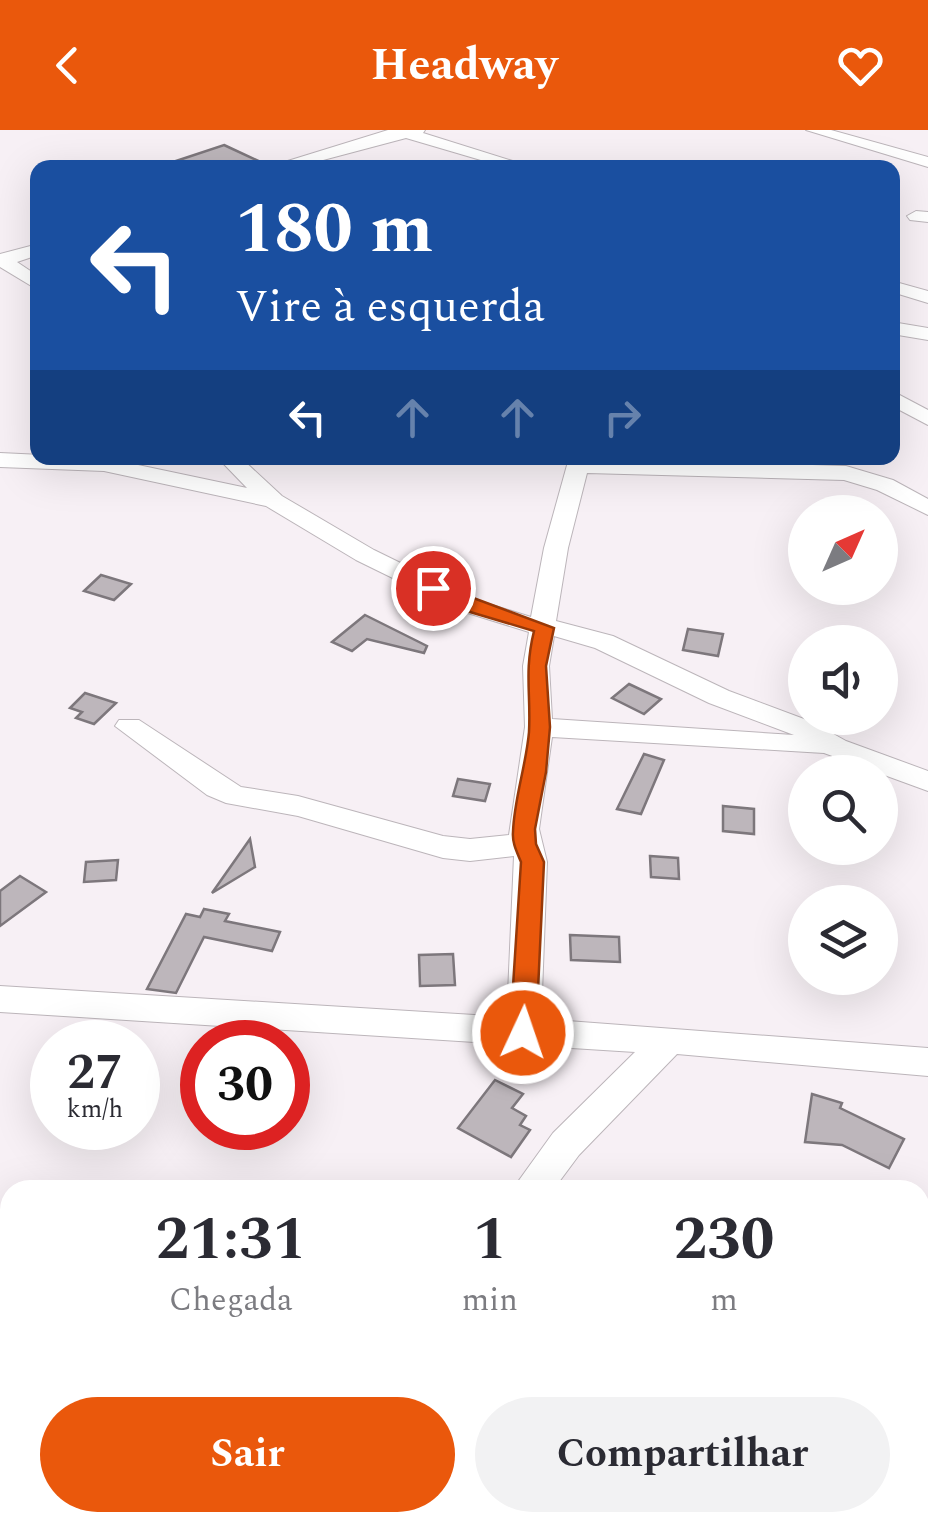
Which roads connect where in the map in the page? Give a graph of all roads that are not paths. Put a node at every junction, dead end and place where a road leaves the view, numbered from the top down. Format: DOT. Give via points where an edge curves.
graph roads {
  1 [pos="814,130"];
  2 [pos="407,131"];
  3 [pos="302,160"];
  4 [pos="500,160"];
  5 [pos="928,162"];
  6 [pos="30,252"];
  7 [pos="1,261"];
  8 [pos="30,280"];
  9 [pos="900,288"];
  10 [pos="928,297"];
  11 [pos="900,330"];
  12 [pos="928,338"];
  13 [pos="900,343"];
  14 [pos="900,403"];
  15 [pos="928,419"];
  16 [pos="0,460"];
  17 [pos="30,461"];
  18 [pos="109,465"];
  19 [pos="236,465"];
  20 [pos="578,465"];
  21 [pos="646,465"];
  22 [pos="274,501"];
  23 [pos="928,508"];
  24 [pos="544,628"];
  25 [pos="129,726"];
  26 [pos="540,727"];
  27 [pos="836,748"];
  28 [pos="928,781"];
  29 [pos="524,844"];
  30 [pos="0,999"];
  31 [pos="523,1033"];
  32 [pos="669,1040"];
  33 [pos="928,1062"];
  34 [pos="539,1180"];
  1 -- 5 [label="street"];
  2 -- 3 [label="street"];
  2 -- 4 [label="street"];
  6 -- 7 [label="street"];
  7 -- 8 [label="street"];
  9 -- 10 [label="street"];
  11 -- 12 [label="street"];
  12 -- 13 [label="street"];
  14 -- 15 [label="street"];
  16 -- 17 [label="street"];
  18 -- 22 [label="street"];
  19 -- 22 [label="street"];
  20 -- 24 [label="street"];
  21 -- 23 [label="street" via="846,474"];
  22 -- 24 [label="street" via="467,605"];
  24 -- 26 [label="street" via="536,666"];
  24 -- 27 [label="street" via="604,642"];
  25 -- 29 [label="street" via="236,796 298,806 443,847"];
  26 -- 27 [label="street"];
  26 -- 29 [label="street"];
  27 -- 28 [label="street"];
  29 -- 31 [label="street" via="532,862"];
  30 -- 31 [label="street"];
  31 -- 32 [label="street"];
  32 -- 33 [label="street"];
  32 -- 34 [label="street"];
}
